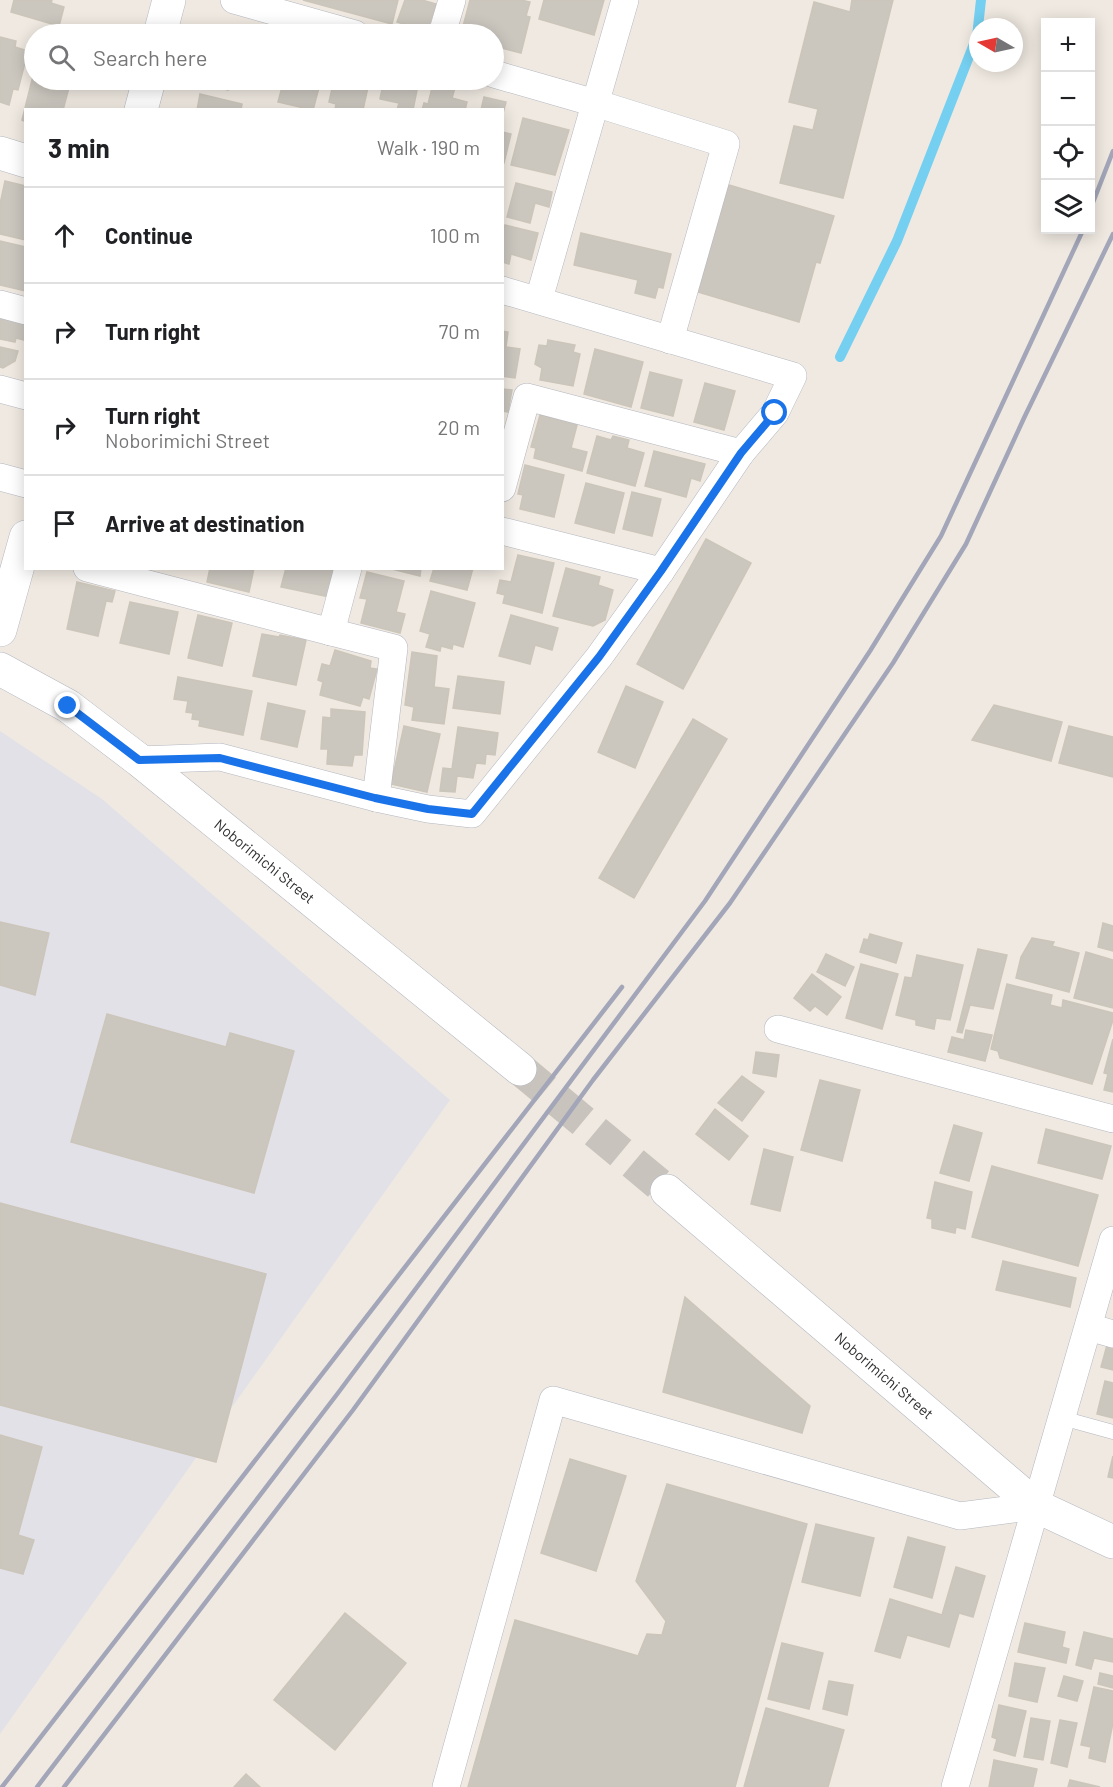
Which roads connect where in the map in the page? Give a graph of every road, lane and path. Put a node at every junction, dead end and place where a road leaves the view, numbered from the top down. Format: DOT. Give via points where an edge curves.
graph roads {
  1 [pos="169,0"];
  2 [pos="234,0"];
  3 [pos="452,0"];
  4 [pos="625,0"];
  5 [pos="163,24"];
  6 [pos="319,24"];
  7 [pos="445,24"];
  8 [pos="504,77"];
  9 [pos="146,90"];
  10 [pos="596,103"];
  11 [pos="142,108"];
  12 [pos="0,153"];
  13 [pos="24,160"];
  14 [pos="504,290"];
  15 [pos="539,299"];
  16 [pos="0,304"];
  17 [pos="24,310"];
  18 [pos="670,340"];
  19 [pos="0,389"];
  20 [pos="24,395"];
  21 [pos="741,453"];
  22 [pos="0,477"];
  23 [pos="504,481"];
  24 [pos="24,483"];
  25 [pos="504,532"];
  26 [pos="24,547"];
  27 [pos="95,570"];
  28 [pos="347,570"];
  29 [pos="661,571"];
  30 [pos="0,630"];
  31 [pos="331,632"];
  32 [pos="0,669"];
  33 [pos="139,760"];
  34 [pos="375,798"];
  35 [pos="778,1029"];
  36 [pos="520,1069"];
  37 [pos="1113,1119"];
  38 [pos="667,1191"];
  39 [pos="1113,1240"];
  40 [pos="1101,1331"];
  41 [pos="1062,1418"];
  42 [pos="1113,1432"];
  43 [pos="1036,1506"];
  44 [pos="1113,1542"];
  45 [pos="446,1787"];
  46 [pos="955,1787"];
  1 -- 5 [label="street"];
  2 -- 6 [label="street"];
  3 -- 7 [label="street"];
  4 -- 10 [label="street"];
  8 -- 10 [label="street"];
  9 -- 11 [label="street"];
  10 -- 15 [label="street"];
  10 -- 18 [label="street" via="726,144"];
  12 -- 13 [label="street"];
  14 -- 15 [label="street"];
  15 -- 18 [label="street"];
  16 -- 17 [label="street"];
  18 -- 21 [label="street" via="793,376 775,413"];
  19 -- 20 [label="street"];
  21 -- 23 [label="street" via="527,397"];
  21 -- 29 [label="street"];
  22 -- 24 [label="street"];
  25 -- 29 [label="street"];
  26 -- 30 [label="street"];
  27 -- 31 [label="street"];
  28 -- 31 [label="street"];
  29 -- 34 [label="street" via="599,657 472,814"];
  31 -- 34 [label="street" via="394,648"];
  32 -- 33 [label="street, Noborimichi Street" via="68,706"];
  33 -- 34 [label="street" via="220,758"];
  33 -- 36 [label="street, Noborimichi Street"];
  35 -- 37 [label="street"];
  38 -- 43 [label="street, Noborimichi Street"];
  39 -- 40 [label="street"];
  40 -- 41 [label="street"];
  41 -- 42 [label="lane"];
  41 -- 43 [label="street"];
  43 -- 44 [label="street, Noborimichi Street"];
  43 -- 45 [label="street" via="960,1516 553,1400"];
  43 -- 46 [label="street"];
}
